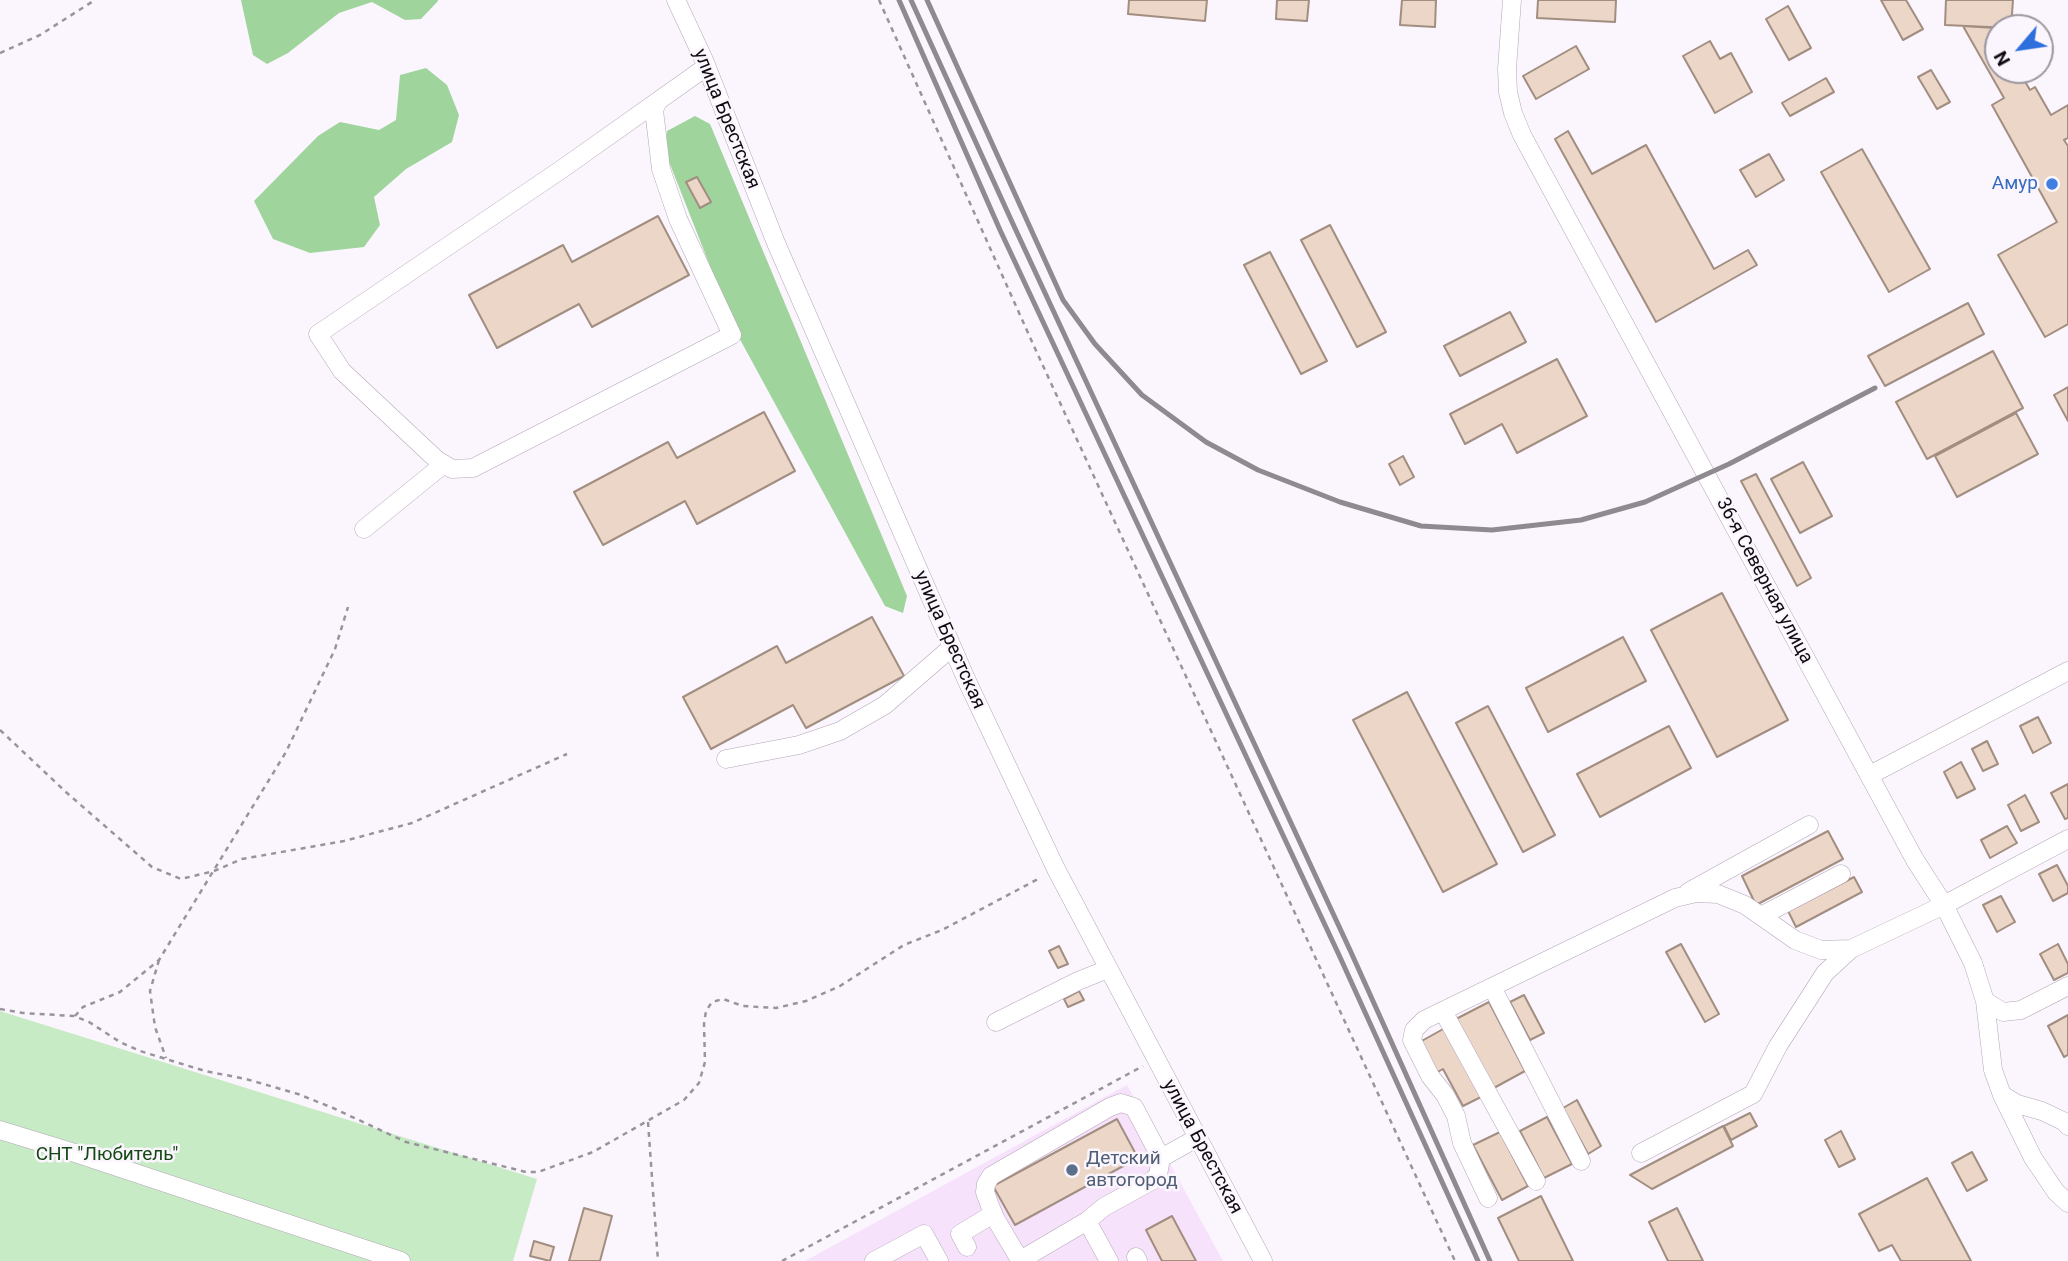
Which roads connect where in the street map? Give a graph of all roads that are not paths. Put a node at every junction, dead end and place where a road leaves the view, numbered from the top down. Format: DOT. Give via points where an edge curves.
graph roads {
  1 [pos="676,0"];
  2 [pos="1512,0"];
  3 [pos="706,67"];
  4 [pos="658,101"];
  5 [pos="444,464"];
  6 [pos="364,529"];
  7 [pos="952,647"];
  8 [pos="2068,671"];
  9 [pos="726,759"];
  10 [pos="1870,775"];
  11 [pos="1809,824"];
  12 [pos="2068,839"];
  13 [pos="1733,866"];
  14 [pos="1841,874"];
  15 [pos="1675,898"];
  16 [pos="1745,905"];
  17 [pos="1944,905"];
  18 [pos="1761,916"];
  19 [pos="1851,949"];
  20 [pos="1108,969"];
  21 [pos="2068,986"];
  22 [pos="1492,987"];
  23 [pos="1985,1001"];
  24 [pos="1443,1011"];
  25 [pos="996,1022"];
  26 [pos="2002,1095"];
  27 [pos="2068,1126"];
  28 [pos="0,1130"];
  29 [pos="1197,1138"];
  30 [pos="1641,1153"];
  31 [pos="1161,1158"];
  32 [pos="1581,1161"];
  33 [pos="1536,1181"];
  34 [pos="1488,1198"];
  35 [pos="2068,1203"];
  36 [pos="993,1214"];
  37 [pos="1087,1221"];
  38 [pos="967,1247"];
  39 [pos="936,1260"];
  40 [pos="401,1261"];
  41 [pos="874,1261"];
  42 [pos="1020,1261"];
  43 [pos="1109,1261"];
  44 [pos="1263,1261"];
  1 -- 3 [label="street, улица Брестская"];
  2 -- 10 [label="street, 36-я Северная улица" via="1508,92 1522,135"];
  3 -- 4 [label="street"];
  3 -- 7 [label="street, улица Брестская" via="776,243"];
  4 -- 5 [label="street" via="654,110 661,169 678,219 732,335 473,468 452,469"];
  4 -- 5 [label="street" via="318,334 342,371"];
  5 -- 6 [label="street"];
  7 -- 9 [label="street" via="885,705 840,731 799,745"];
  7 -- 20 [label="street, улица Брестская" via="1055,869"];
  8 -- 10 [label="street"];
  10 -- 17 [label="street, 36-я Северная улица" via="1914,860"];
  11 -- 13 [label="street"];
  12 -- 17 [label="street"];
  13 -- 15 [label="street"];
  13 -- 16 [label="street" via="1733,885"];
  14 -- 18 [label="street"];
  15 -- 16 [label="street" via="1718,894"];
  15 -- 22 [label="street"];
  16 -- 18 [label="street"];
  17 -- 19 [label="street"];
  17 -- 23 [label="street, 36-я Северная улица" via="1973,962"];
  18 -- 19 [label="street" via="1795,940 1821,950"];
  19 -- 30 [label="street" via="1825,974 1753,1094"];
  20 -- 25 [label="street"];
  20 -- 29 [label="street, улица Брестская"];
  21 -- 23 [label="street" via="2021,1010 2003,1012"];
  22 -- 24 [label="street"];
  22 -- 32 [label="street"];
  23 -- 26 [label="street, 36-я Северная улица" via="1993,1070"];
  24 -- 33 [label="street"];
  24 -- 34 [label="street" via="1424,1020 1412,1040 1456,1116 1462,1143"];
  26 -- 27 [label="street"];
  26 -- 35 [label="street, 36-я Северная улица" via="2033,1158"];
  28 -- 40 [label="street"];
  29 -- 31 [label="street"];
  29 -- 44 [label="street, улица Брестская"];
  31 -- 36 [label="street" via="1134,1107 1121,1103 991,1176 985,1192"];
  31 -- 37 [label="street" via="1153,1180"];
  36 -- 38 [label="street" via="960,1234"];
  36 -- 42 [label="street"];
  37 -- 42 [label="street"];
  37 -- 43 [label="street"];
  39 -- 41 [label="street" via="924,1234"];
}
